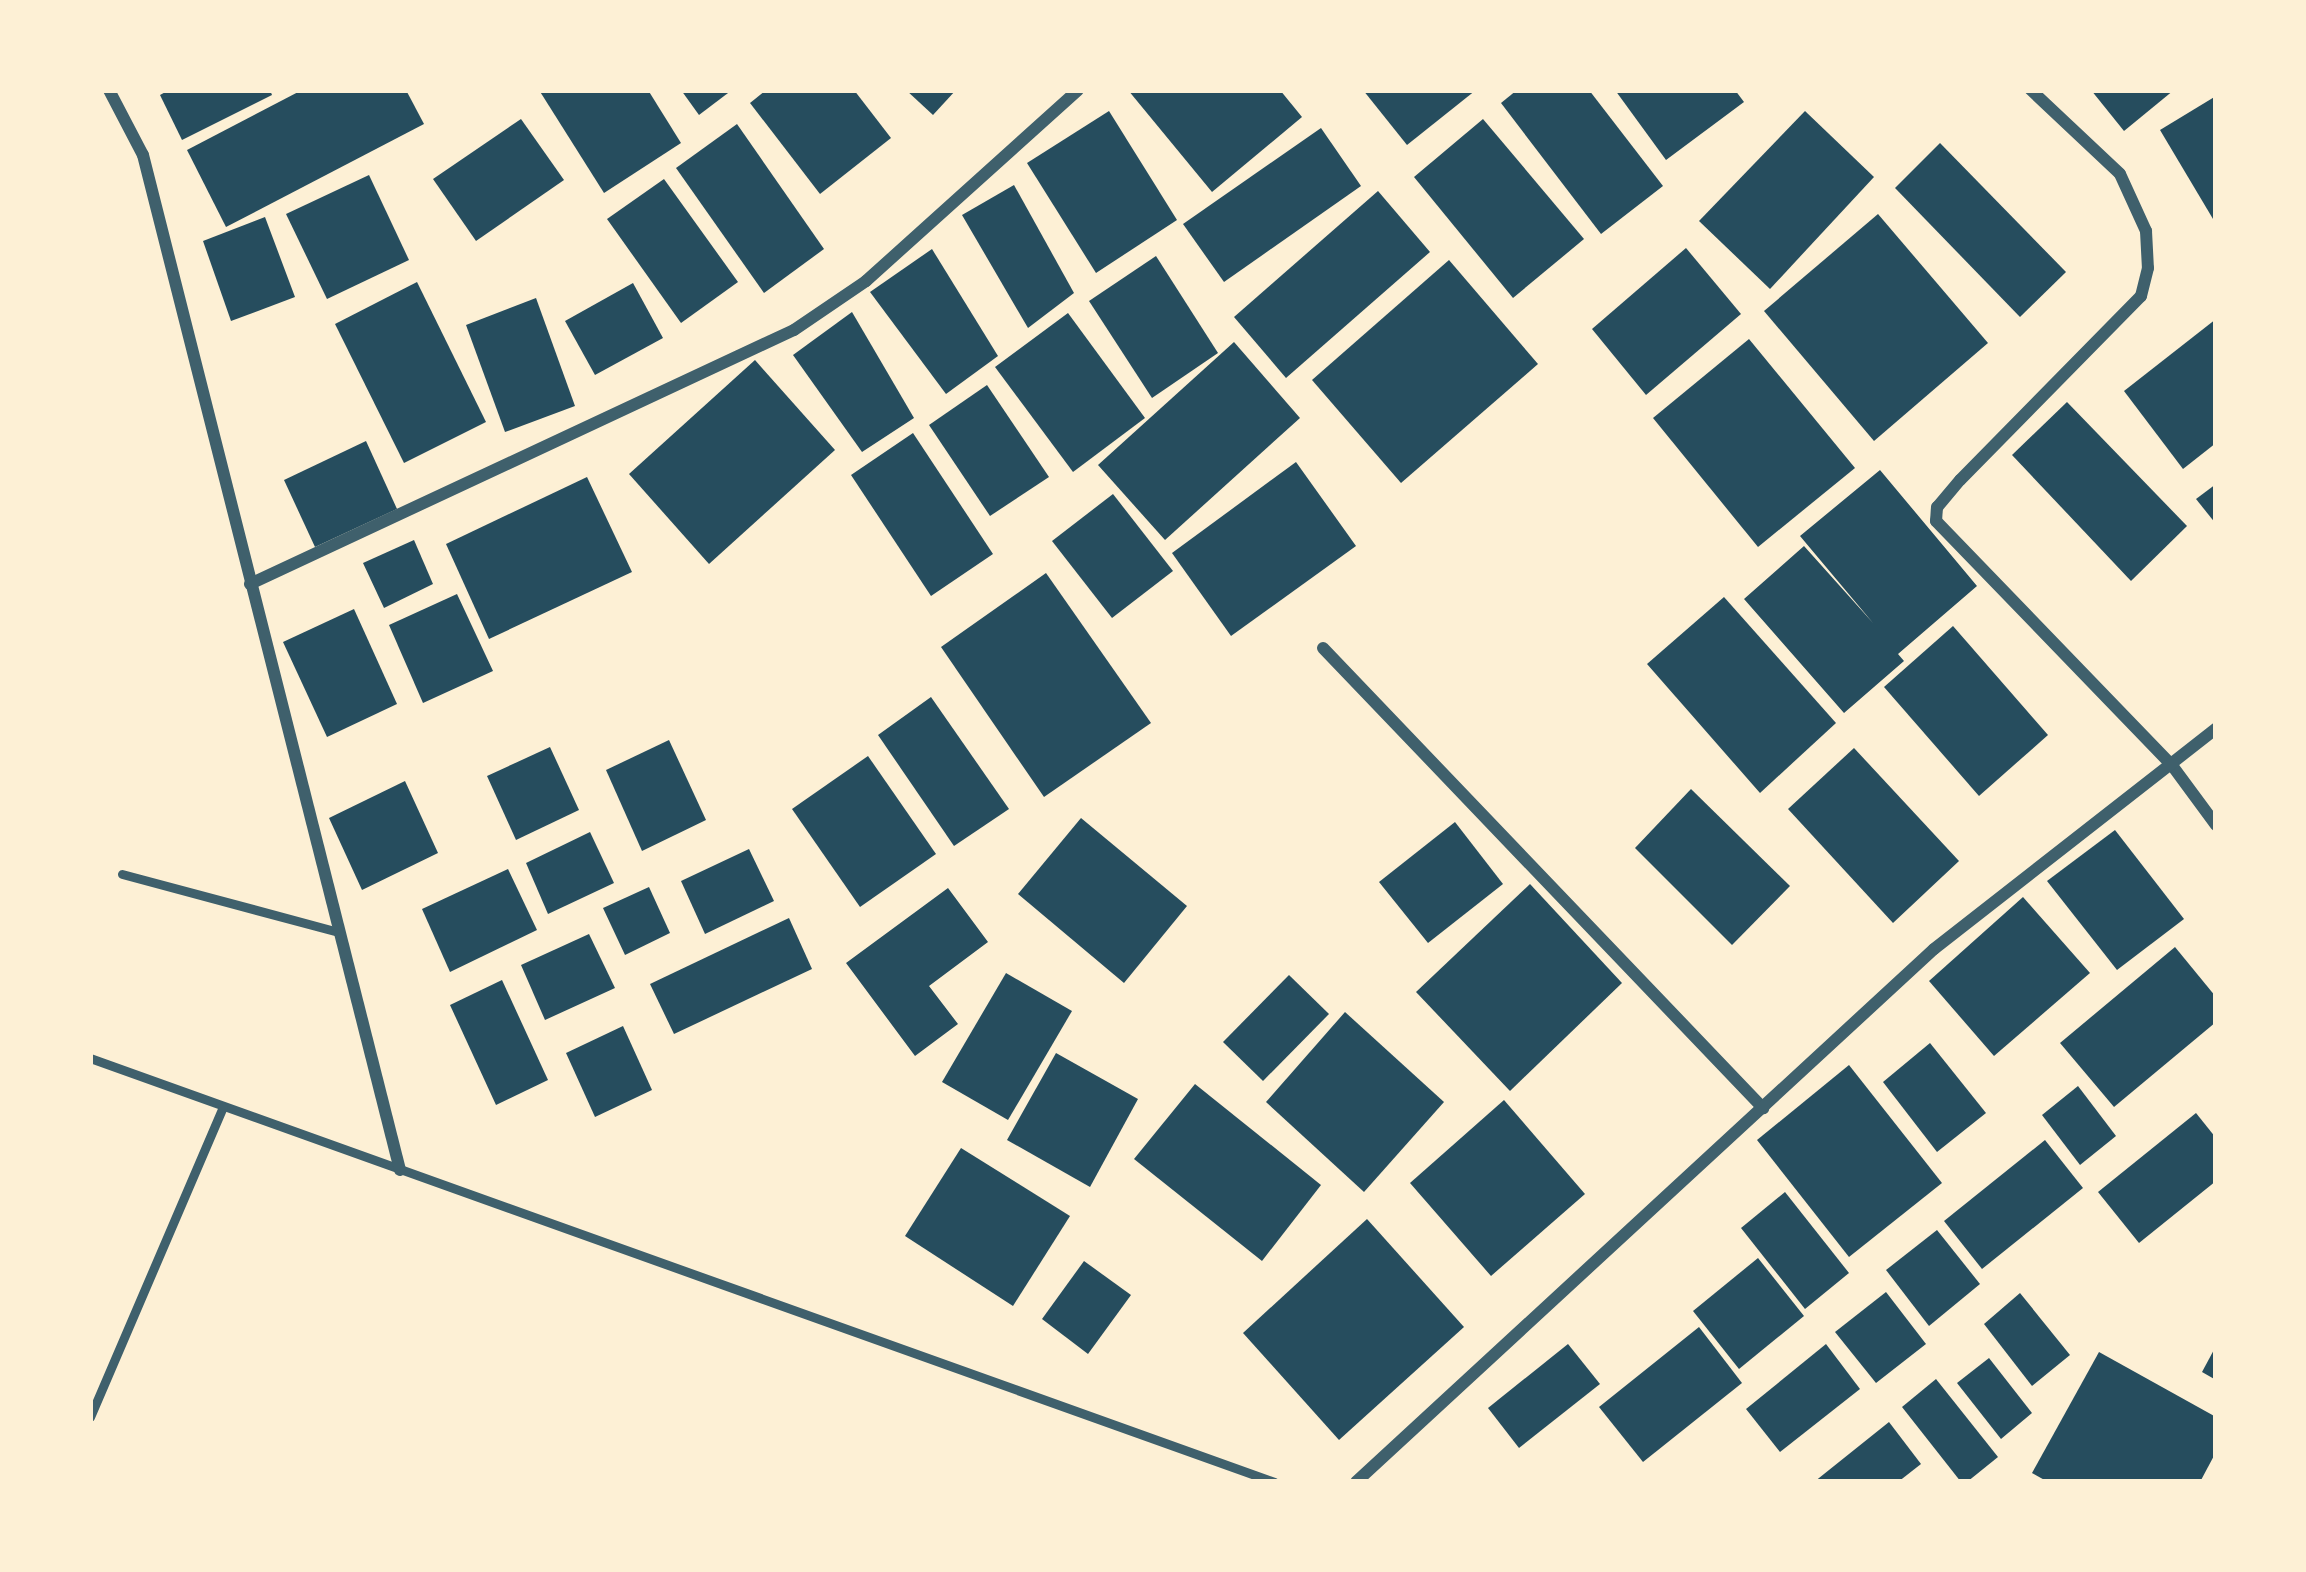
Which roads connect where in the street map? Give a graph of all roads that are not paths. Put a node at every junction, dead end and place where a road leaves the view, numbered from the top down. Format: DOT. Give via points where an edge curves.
graph roads {
  1 [pos="1078,90"];
  2 [pos="2031,90"];
  3 [pos="111,91"];
  4 [pos="250,584"];
  5 [pos="1323,648"];
  6 [pos="2216,729"];
  7 [pos="2171,764"];
  8 [pos="2216,826"];
  9 [pos="122,874"];
  10 [pos="339,932"];
  11 [pos="90,1058"];
  12 [pos="223,1107"];
  13 [pos="1763,1108"];
  14 [pos="400,1170"];
  15 [pos="90,1417"];
  16 [pos="1274,1482"];
  17 [pos="1356,1482"];
  1 -- 4 [label="street" via="866,281 794,330"];
  2 -- 7 [label="street" via="2120,174 2146,231 2148,268 2141,296 1960,480 1937,507 1936,521"];
  3 -- 4 [label="street" via="142,155"];
  4 -- 10 [label="street"];
  5 -- 13 [label="street"];
  6 -- 7 [label="street"];
  7 -- 8 [label="street"];
  7 -- 13 [label="street" via="1934,950"];
  9 -- 10 [label="lane"];
  10 -- 14 [label="street"];
  11 -- 12 [label="lane"];
  12 -- 14 [label="lane"];
  12 -- 15 [label="lane"];
  13 -- 17 [label="street"];
  14 -- 16 [label="lane"];
}
